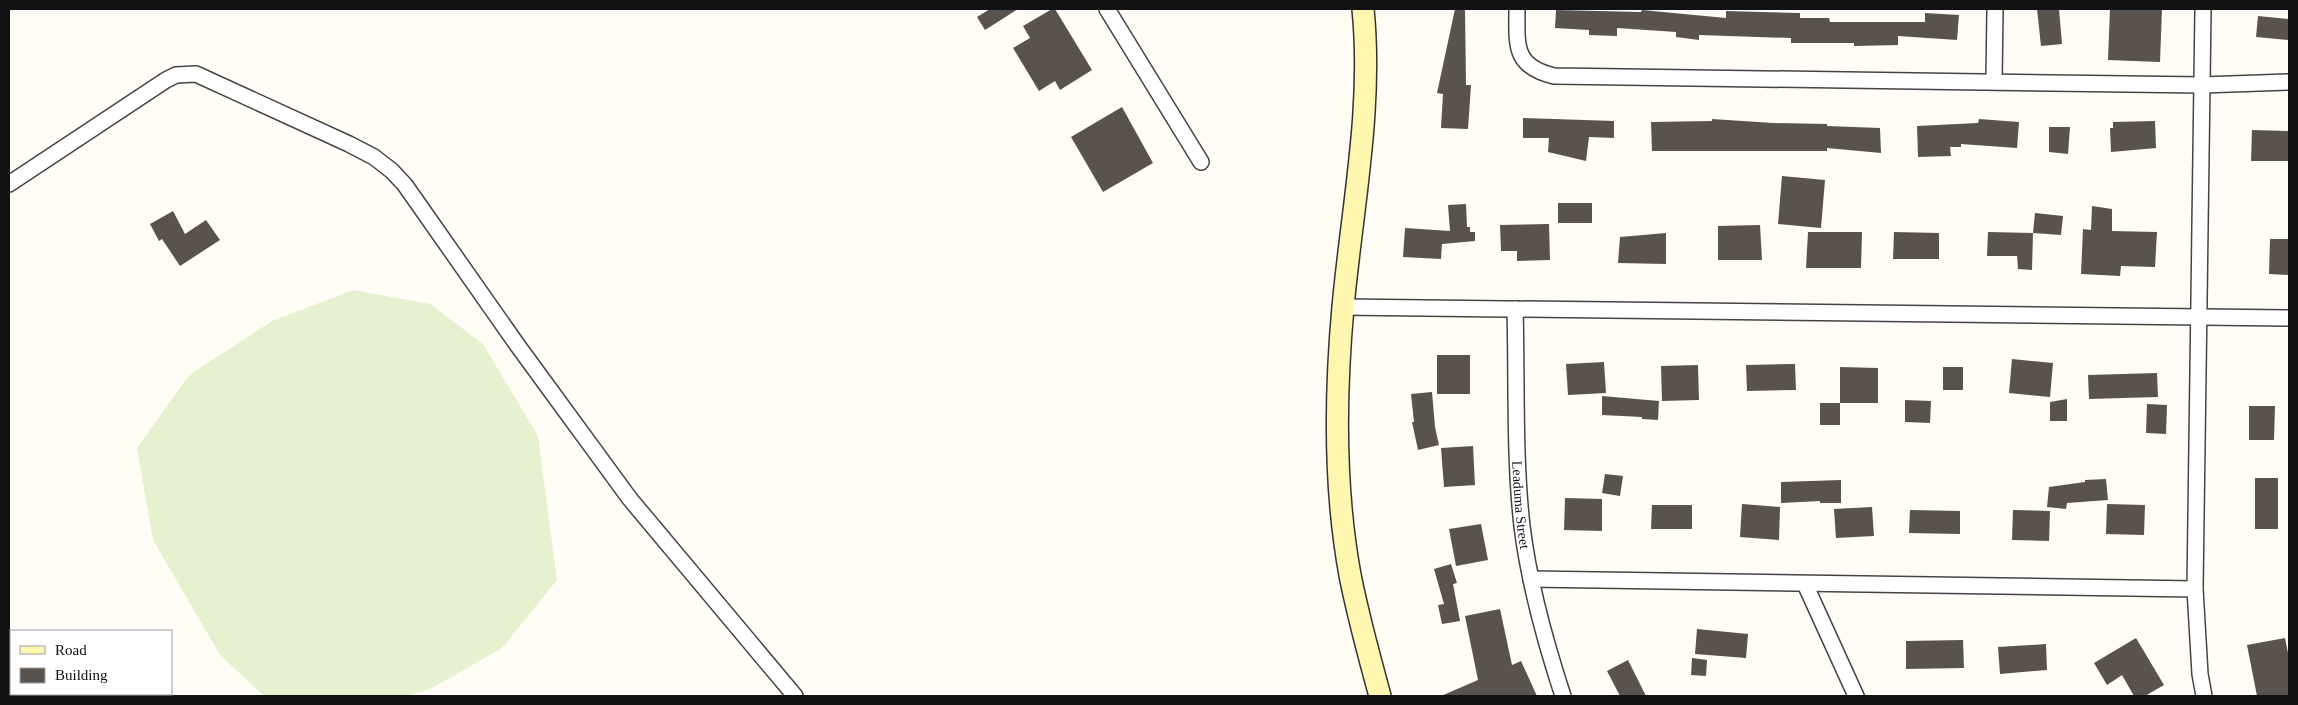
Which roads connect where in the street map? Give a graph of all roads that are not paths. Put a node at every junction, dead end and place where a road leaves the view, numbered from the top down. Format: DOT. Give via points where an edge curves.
graph roads {
  1 [pos="1107,9"];
  2 [pos="1363,9"];
  3 [pos="1517,9"];
  4 [pos="1995,9"];
  5 [pos="2203,9"];
  6 [pos="1994,81"];
  7 [pos="2289,82"];
  8 [pos="2202,85"];
  9 [pos="1201,162"];
  10 [pos="9,184"];
  11 [pos="1343,308"];
  12 [pos="1516,310"];
  13 [pos="2198,316"];
  14 [pos="2289,318"];
  15 [pos="1531,580"];
  16 [pos="1805,584"];
  17 [pos="2194,589"];
  18 [pos="795,696"];
  19 [pos="1380,696"];
  20 [pos="1563,696"];
  21 [pos="1856,696"];
  22 [pos="2204,696"];
  1 -- 9 [label="street"];
  2 -- 11 [label="main road" via="1366,93"];
  3 -- 6 [label="street" via="1517,43 1524,62 1537,72 1554,76"];
  4 -- 6 [label="street"];
  5 -- 8 [label="street"];
  6 -- 8 [label="street"];
  7 -- 8 [label="street"];
  8 -- 13 [label="street"];
  10 -- 18 [label="street" via="166,80 187,73 196,74 374,157 406,185 564,411 630,499"];
  11 -- 12 [label="street"];
  11 -- 19 [label="main road" via="1338,401 1341,499 1350,574"];
  12 -- 13 [label="street"];
  12 -- 15 [label="street, Leaduma Street" via="1518,480"];
  13 -- 14 [label="street"];
  13 -- 17 [label="street"];
  15 -- 16 [label="street"];
  15 -- 20 [label="street, Leaduma Street"];
  16 -- 17 [label="street"];
  16 -- 21 [label="street"];
  17 -- 22 [label="street"];
}
